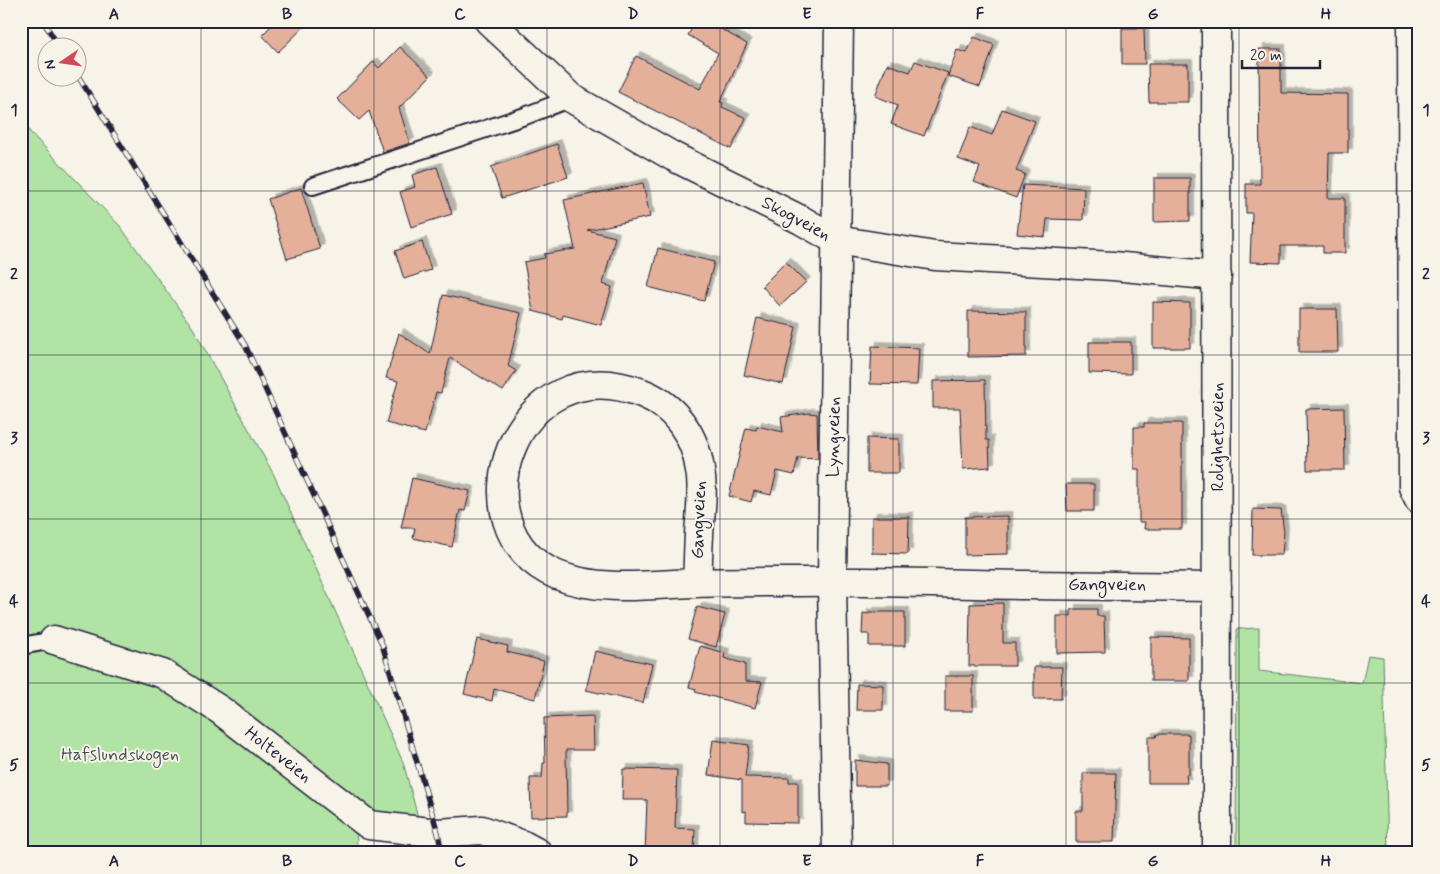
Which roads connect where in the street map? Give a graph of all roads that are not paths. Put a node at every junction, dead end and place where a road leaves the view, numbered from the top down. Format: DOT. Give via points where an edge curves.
graph roads {
  1 [pos="489,21"];
  2 [pos="839,21"];
  3 [pos="1216,21"];
  4 [pos="1412,21"];
  5 [pos="571,98"];
  6 [pos="314,186"];
  7 [pos="836,240"];
  8 [pos="1217,276"];
  9 [pos="1416,493"];
  10 [pos="832,582"];
  11 [pos="697,583"];
  12 [pos="1217,587"];
  13 [pos="54,640"];
  14 [pos="21,646"];
  15 [pos="538,853"];
  16 [pos="837,853"];
  17 [pos="1217,853"];
  1 -- 5 [label="street, Skogveien"];
  2 -- 7 [label="street, Lyngveien"];
  3 -- 8 [label="street, Rolighetsveien"];
  4 -- 9 [label="street"];
  5 -- 6 [label="lane"];
  5 -- 7 [label="street, Skogveien" via="674,157"];
  7 -- 8 [label="street, Skogveien" via="935,256 1113,266"];
  7 -- 10 [label="street, Lyngveien"];
  8 -- 12 [label="street, Rolighetsveien"];
  10 -- 11 [label="street, Gangveien"];
  10 -- 12 [label="street, Gangveien"];
  10 -- 16 [label="street, Lyngveien"];
  11 -- 11 [label="street, Gangveien" via="592,584 554,574 525,552 508,522 503,484 512,444 520,427 538,408 566,392 607,385 658,400 678,418 695,449 700,470 702,493"];
  12 -- 17 [label="street, Rolighetsveien"];
  13 -- 14 [label="lane, Holteveien"];
  13 -- 15 [label="street, Holteveien" via="163,674 220,710 370,825 438,833 482,830"];
}
